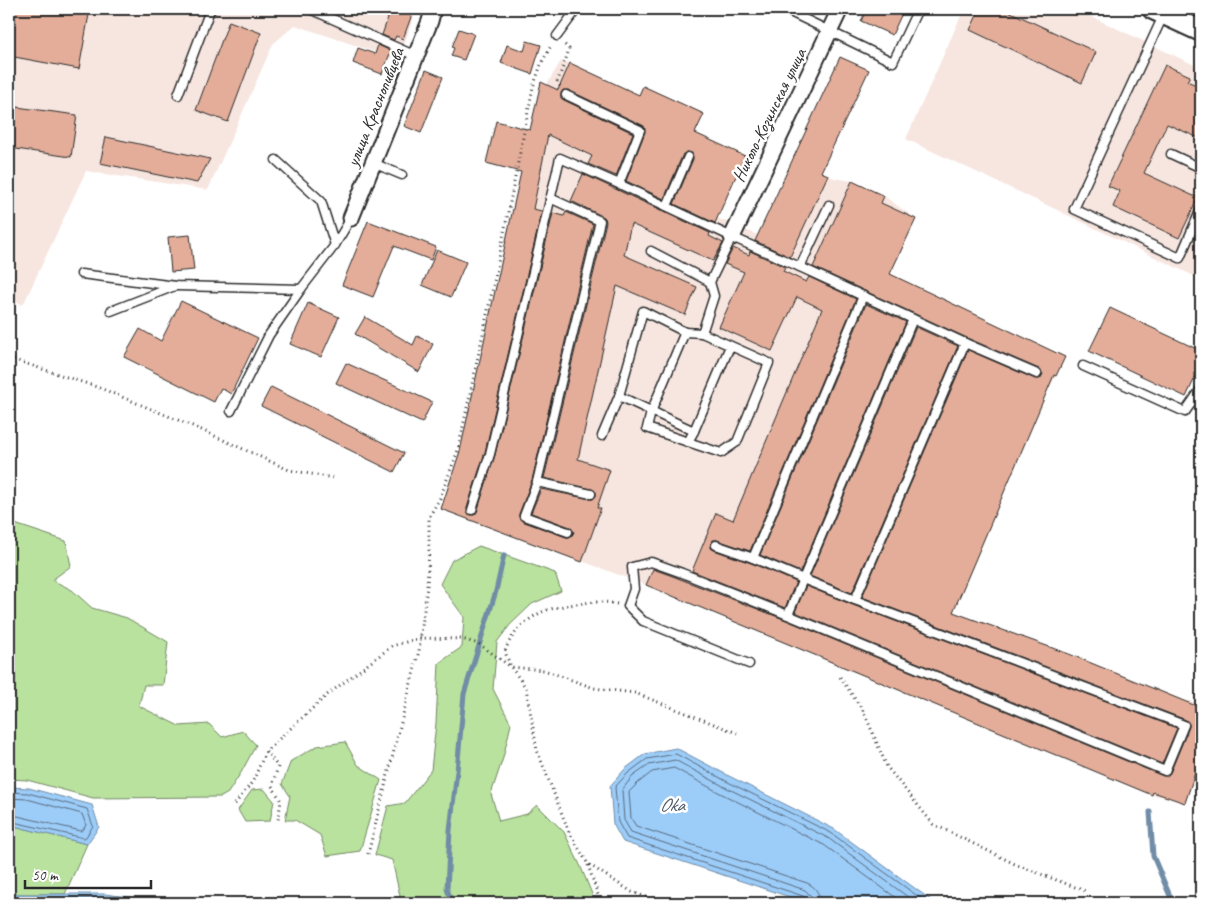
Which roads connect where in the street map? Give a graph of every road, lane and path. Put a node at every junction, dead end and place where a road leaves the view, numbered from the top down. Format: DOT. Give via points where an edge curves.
graph roads {
  1 [pos="212,9"];
  2 [pos="310,9"];
  3 [pos="433,9"];
  4 [pos="577,9"];
  5 [pos="784,9"];
  6 [pos="840,9"];
  7 [pos="918,9"];
  8 [pos="1158,11"];
  9 [pos="1201,31"];
  10 [pos="830,32"];
  11 [pos="557,36"];
  12 [pos="568,49"];
  13 [pos="416,56"];
  14 [pos="178,95"];
  15 [pos="566,95"];
  16 [pos="1171,154"];
  17 [pos="688,157"];
  18 [pos="276,160"];
  19 [pos="373,163"];
  20 [pos="1201,168"];
  21 [pos="402,175"];
  22 [pos="619,184"];
  23 [pos="550,198"];
  24 [pos="829,205"];
  25 [pos="666,206"];
  26 [pos="1201,209"];
  27 [pos="351,218"];
  28 [pos="732,237"];
  29 [pos="335,245"];
  30 [pos="651,251"];
  31 [pos="800,267"];
  32 [pos="81,274"];
  33 [pos="710,282"];
  34 [pos="176,286"];
  35 [pos="301,288"];
  36 [pos="863,296"];
  37 [pos="111,311"];
  38 [pos="914,319"];
  39 [pos="685,332"];
  40 [pos="702,332"];
  41 [pos="965,343"];
  42 [pos="730,346"];
  43 [pos="9,358"];
  44 [pos="1083,366"];
  45 [pos="1037,374"];
  46 [pos="1201,389"];
  47 [pos="619,396"];
  48 [pos="231,411"];
  49 [pos="651,412"];
  50 [pos="694,431"];
  51 [pos="602,436"];
  52 [pos="688,442"];
  53 [pos="333,478"];
  54 [pos="538,482"];
  55 [pos="591,494"];
  56 [pos="472,510"];
  57 [pos="568,532"];
  58 [pos="716,545"];
  59 [pos="753,558"];
  60 [pos="803,578"];
  61 [pos="855,600"];
  62 [pos="628,606"];
  63 [pos="788,615"];
  64 [pos="420,638"];
  65 [pos="749,664"];
  66 [pos="511,667"];
  67 [pos="840,678"];
  68 [pos="737,733"];
  69 [pos="266,751"];
  70 [pos="235,804"];
  71 [pos="278,820"];
  72 [pos="368,854"];
  73 [pos="588,864"];
  74 [pos="1088,892"];
  75 [pos="597,903"];
  76 [pos="662,903"];
  1 -- 14 [label="lane"];
  2 -- 13 [label="lane"];
  3 -- 13 [label="street, улица Краснопивцева"];
  4 -- 11 [label="lane"];
  5 -- 10 [label="lane"];
  6 -- 10 [label="street, Николо-Козинская улица"];
  7 -- 10 [label="lane" via="893,62"];
  8 -- 9 [label="main road"];
  8 -- 26 [label="lane" via="1074,209 1180,258"];
  10 -- 28 [label="street, Николо-Козинская улица"];
  11 -- 64 [label="path" via="542,62 533,87 458,450 440,498 429,517 427,586"];
  12 -- 15 [label="path" via="557,82"];
  13 -- 19 [label="street, улица Краснопивцева"];
  15 -- 22 [label="lane" via="640,130"];
  16 -- 20 [label="lane"];
  17 -- 25 [label="lane"];
  18 -- 29 [label="lane" via="321,201"];
  19 -- 21 [label="lane"];
  19 -- 27 [label="street, улица Краснопивцева"];
  22 -- 23 [label="lane" via="560,158"];
  22 -- 25 [label="lane"];
  23 -- 54 [label="lane" via="600,221"];
  23 -- 56 [label="lane" via="490,454"];
  24 -- 31 [label="lane"];
  25 -- 28 [label="lane"];
  27 -- 29 [label="lane"];
  28 -- 31 [label="lane"];
  28 -- 33 [label="lane"];
  29 -- 35 [label="lane"];
  30 -- 33 [label="lane"];
  31 -- 36 [label="lane"];
  32 -- 34 [label="lane"];
  33 -- 40 [label="lane" via="714,296"];
  34 -- 35 [label="lane"];
  34 -- 37 [label="lane"];
  35 -- 48 [label="lane" via="269,335"];
  36 -- 38 [label="lane"];
  36 -- 59 [label="lane"];
  38 -- 41 [label="lane"];
  38 -- 60 [label="lane"];
  39 -- 40 [label="lane"];
  39 -- 47 [label="lane" via="643,311"];
  39 -- 49 [label="lane"];
  40 -- 42 [label="lane"];
  41 -- 45 [label="lane"];
  41 -- 61 [label="lane"];
  42 -- 50 [label="lane"];
  42 -- 52 [label="lane" via="768,363 737,442 721,453"];
  43 -- 53 [label="path" via="100,388 289,470"];
  44 -- 46 [label="lane" via="1185,412"];
  47 -- 49 [label="lane"];
  47 -- 51 [label="lane"];
  49 -- 50 [label="lane"];
  49 -- 52 [label="lane" via="647,428"];
  50 -- 52 [label="lane"];
  54 -- 55 [label="lane"];
  54 -- 57 [label="lane" via="524,516"];
  58 -- 59 [label="lane"];
  59 -- 60 [label="lane"];
  60 -- 61 [label="lane"];
  60 -- 63 [label="lane"];
  61 -- 63 [label="lane" via="1184,725 1165,771"];
  62 -- 63 [label="lane" via="634,589 632,567 650,562"];
  62 -- 65 [label="lane" via="643,621"];
  62 -- 66 [label="path" via="601,602 541,612 508,642 505,652"];
  64 -- 66 [label="path" via="462,639 479,644"];
  64 -- 69 [label="path" via="392,646 327,695"];
  64 -- 72 [label="path"];
  66 -- 68 [label="path" via="544,670 594,688 635,693"];
  66 -- 73 [label="path" via="526,688 537,750 569,832"];
  67 -- 74 [label="path" via="864,712 887,767 933,824 1017,865"];
  69 -- 70 [label="path" via="253,781"];
  69 -- 71 [label="path" via="278,767 272,786 281,801"];
  73 -- 75 [label="path" via="598,894"];
  73 -- 76 [label="path" via="632,892"];
}
